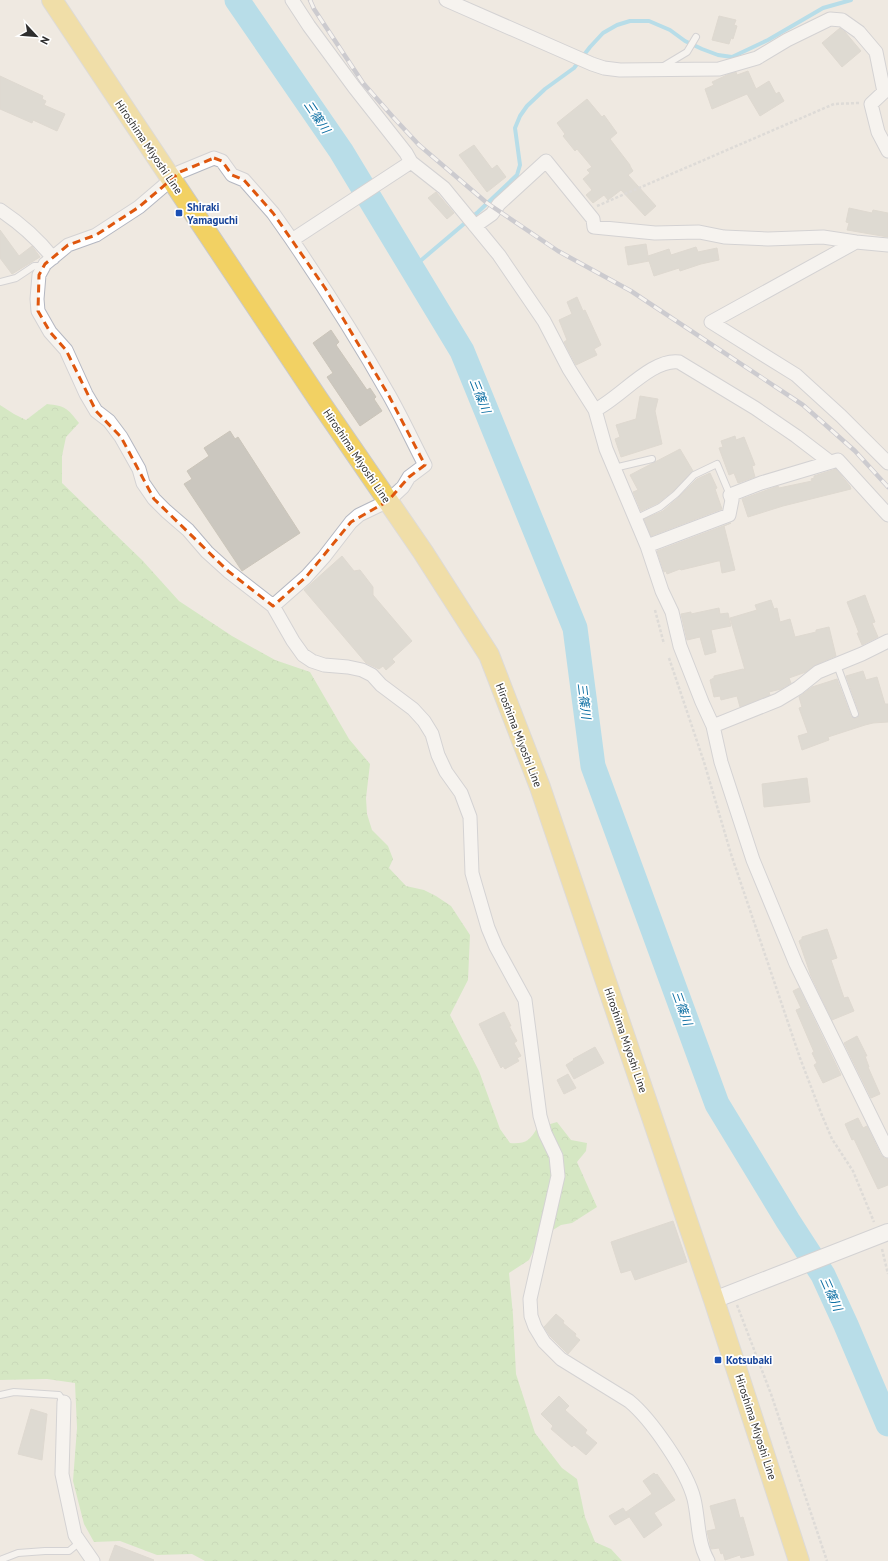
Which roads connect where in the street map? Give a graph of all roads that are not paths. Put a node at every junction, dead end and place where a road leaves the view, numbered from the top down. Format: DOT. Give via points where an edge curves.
graph roads {
  1 [pos="52,0"];
  2 [pos="292,0"];
  3 [pos="446,0"];
  4 [pos="695,39"];
  5 [pos="658,70"];
  6 [pos="886,90"];
  7 [pos="888,151"];
  8 [pos="408,164"];
  9 [pos="171,178"];
  10 [pos="0,210"];
  11 [pos="475,226"];
  12 [pos="295,238"];
  13 [pos="856,242"];
  14 [pos="888,245"];
  15 [pos="48,262"];
  16 [pos="0,282"];
  17 [pos="595,410"];
  18 [pos="652,459"];
  19 [pos="830,462"];
  20 [pos="888,463"];
  21 [pos="614,468"];
  22 [pos="730,494"];
  23 [pos="388,502"];
  24 [pos="888,515"];
  25 [pos="635,519"];
  26 [pos="647,546"];
  27 [pos="273,606"];
  28 [pos="888,641"];
  29 [pos="837,665"];
  30 [pos="855,714"];
  31 [pos="713,726"];
  32 [pos="888,1151"];
  33 [pos="883,1234"];
  34 [pos="728,1296"];
  35 [pos="0,1395"];
  36 [pos="64,1402"];
  37 [pos="80,1542"];
  38 [pos="0,1560"];
  39 [pos="93,1561"];
  40 [pos="708,1561"];
  41 [pos="799,1561"];
  1 -- 9 [label="main road, Hiroshima Miyoshi Line"];
  2 -- 8 [label="street" via="354,87 406,153"];
  3 -- 5 [label="street" via="604,68"];
  4 -- 5 [label="lane" via="690,49 681,57"];
  5 -- 6 [label="street" via="719,69 742,64 830,19 842,20 859,32 876,52"];
  6 -- 7 [label="street" via="871,104 878,132"];
  8 -- 11 [label="street" via="444,188"];
  8 -- 12 [label="street"];
  9 -- 12 [label="street" via="189,167 214,158 222,161 232,175 244,180"];
  9 -- 15 [label="street" via="139,207 96,234 68,245"];
  9 -- 23 [label="main road, Hiroshima Miyoshi Line"];
  10 -- 15 [label="street" via="18,221 32,235"];
  11 -- 13 [label="street" via="492,214 499,204 546,161 593,219 594,227 655,233 699,232 724,237 768,239 823,237"];
  11 -- 17 [label="street" via="499,255 544,321 569,369"];
  12 -- 23 [label="street" via="389,396 425,465 409,477"];
  13 -- 14 [label="street"];
  13 -- 20 [label="street" via="710,322 796,375"];
  15 -- 16 [label="lane" via="34,266 16,278"];
  15 -- 27 [label="street" via="39,275 38,311 50,332 66,350 96,410 109,421 121,437 139,469 143,483 154,499 188,530 207,552"];
  17 -- 19 [label="street" via="644,374 672,361 679,362 760,412"];
  17 -- 21 [label="street"];
  18 -- 21 [label="lane"];
  19 -- 22 [label="street"];
  19 -- 24 [label="street" via="838,460"];
  21 -- 25 [label="street"];
  22 -- 25 [label="lane" via="717,464 694,475 660,507"];
  22 -- 26 [label="street" via="732,500 728,516"];
  23 -- 27 [label="street" via="359,515 351,522 306,577"];
  23 -- 34 [label="main road, Hiroshima Miyoshi Line" via="488,655 540,787"];
  25 -- 26 [label="street"];
  26 -- 31 [label="street" via="672,612 680,646"];
  27 -- 40 [label="street" via="303,655 324,665 362,670 372,675 413,709 432,734 446,772 461,793 470,817 472,873 488,928 502,961 525,1000 540,1116 558,1165 556,1186 530,1299 531,1316 544,1342 561,1359 637,1408 661,1437 688,1482 694,1499 702,1548"];
  28 -- 29 [label="street"];
  29 -- 30 [label="lane"];
  29 -- 31 [label="street" via="818,672 778,700"];
  31 -- 32 [label="street" via="721,762 753,860 796,964"];
  33 -- 34 [label="street"];
  34 -- 41 [label="main road, Hiroshima Miyoshi Line"];
  35 -- 36 [label="lane" via="14,1392 59,1395"];
  36 -- 37 [label="street" via="62,1474 75,1535"];
  37 -- 38 [label="lane" via="69,1551 18,1553"];
  37 -- 39 [label="street"];
}
